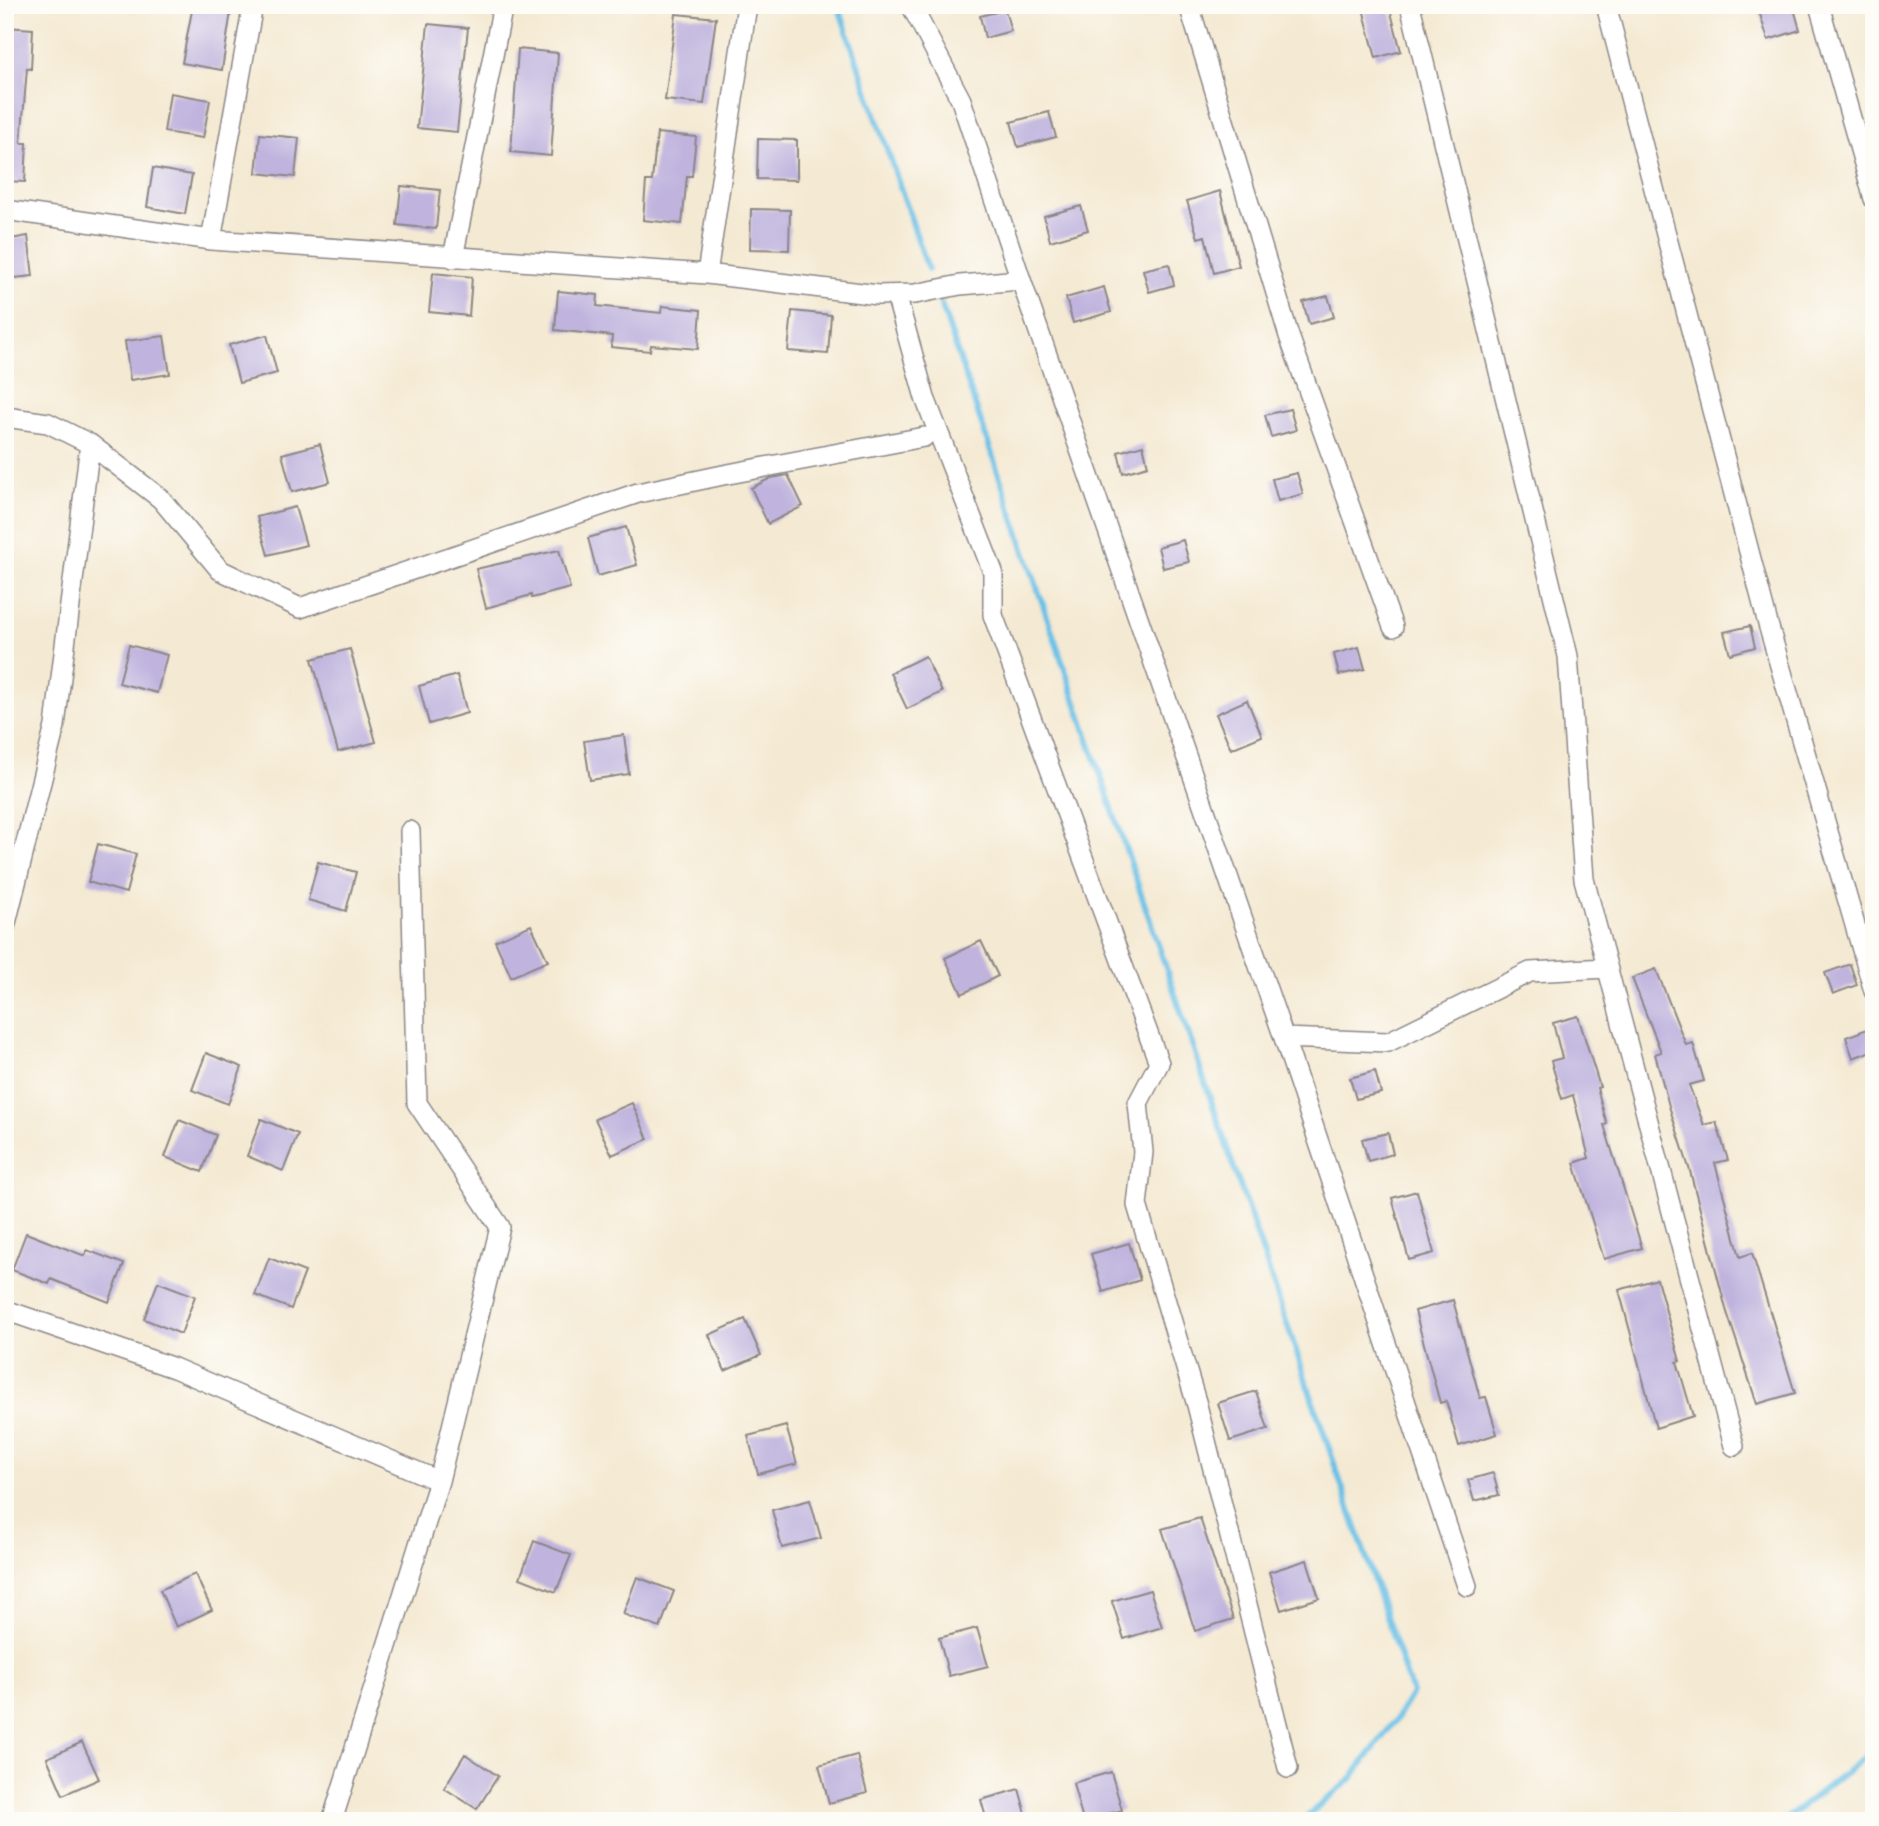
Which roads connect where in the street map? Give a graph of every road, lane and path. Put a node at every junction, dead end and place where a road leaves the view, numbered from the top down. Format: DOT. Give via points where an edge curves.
graph roads {
  1 [pos="253,5"];
  2 [pos="503,5"];
  3 [pos="747,5"];
  4 [pos="911,5"];
  5 [pos="1189,5"];
  6 [pos="1410,5"];
  7 [pos="1606,5"];
  8 [pos="1819,5"];
  9 [pos="1874,199"];
  10 [pos="5,210"];
  11 [pos="211,240"];
  12 [pos="453,258"];
  13 [pos="707,274"];
  14 [pos="1021,280"];
  15 [pos="896,295"];
  16 [pos="5,417"];
  17 [pos="924,437"];
  18 [pos="90,444"];
  19 [pos="1393,626"];
  20 [pos="410,831"];
  21 [pos="5,927"];
  22 [pos="1607,968"];
  23 [pos="1874,991"];
  24 [pos="1284,1038"];
  25 [pos="5,1310"];
  26 [pos="1734,1446"];
  27 [pos="439,1481"];
  28 [pos="1468,1586"];
  29 [pos="1288,1768"];
  30 [pos="332,1821"];
  1 -- 11 [label="street"];
  2 -- 12 [label="street"];
  3 -- 13 [label="street"];
  4 -- 14 [label="street" via="961,100"];
  5 -- 19 [label="street" via="1289,336"];
  6 -- 22 [label="street" via="1568,656 1584,879"];
  7 -- 23 [label="street" via="1768,624"];
  8 -- 9 [label="street"];
  10 -- 11 [label="street"];
  11 -- 12 [label="street"];
  12 -- 13 [label="street"];
  13 -- 15 [label="street"];
  14 -- 15 [label="street"];
  14 -- 24 [label="street"];
  15 -- 29 [label="street" via="925,398 993,572 993,615 1159,1063 1139,1103 1143,1152 1137,1205 1197,1405"];
  16 -- 18 [label="street" via="48,423"];
  17 -- 18 [label="street" via="638,494 300,608 220,570 161,499"];
  18 -- 21 [label="street" via="55,726"];
  20 -- 27 [label="street" via="417,1103 500,1227"];
  22 -- 24 [label="street" via="1530,972 1388,1042"];
  22 -- 26 [label="street"];
  24 -- 28 [label="street"];
  25 -- 27 [label="street" via="174,1368"];
  27 -- 30 [label="street"];
}
